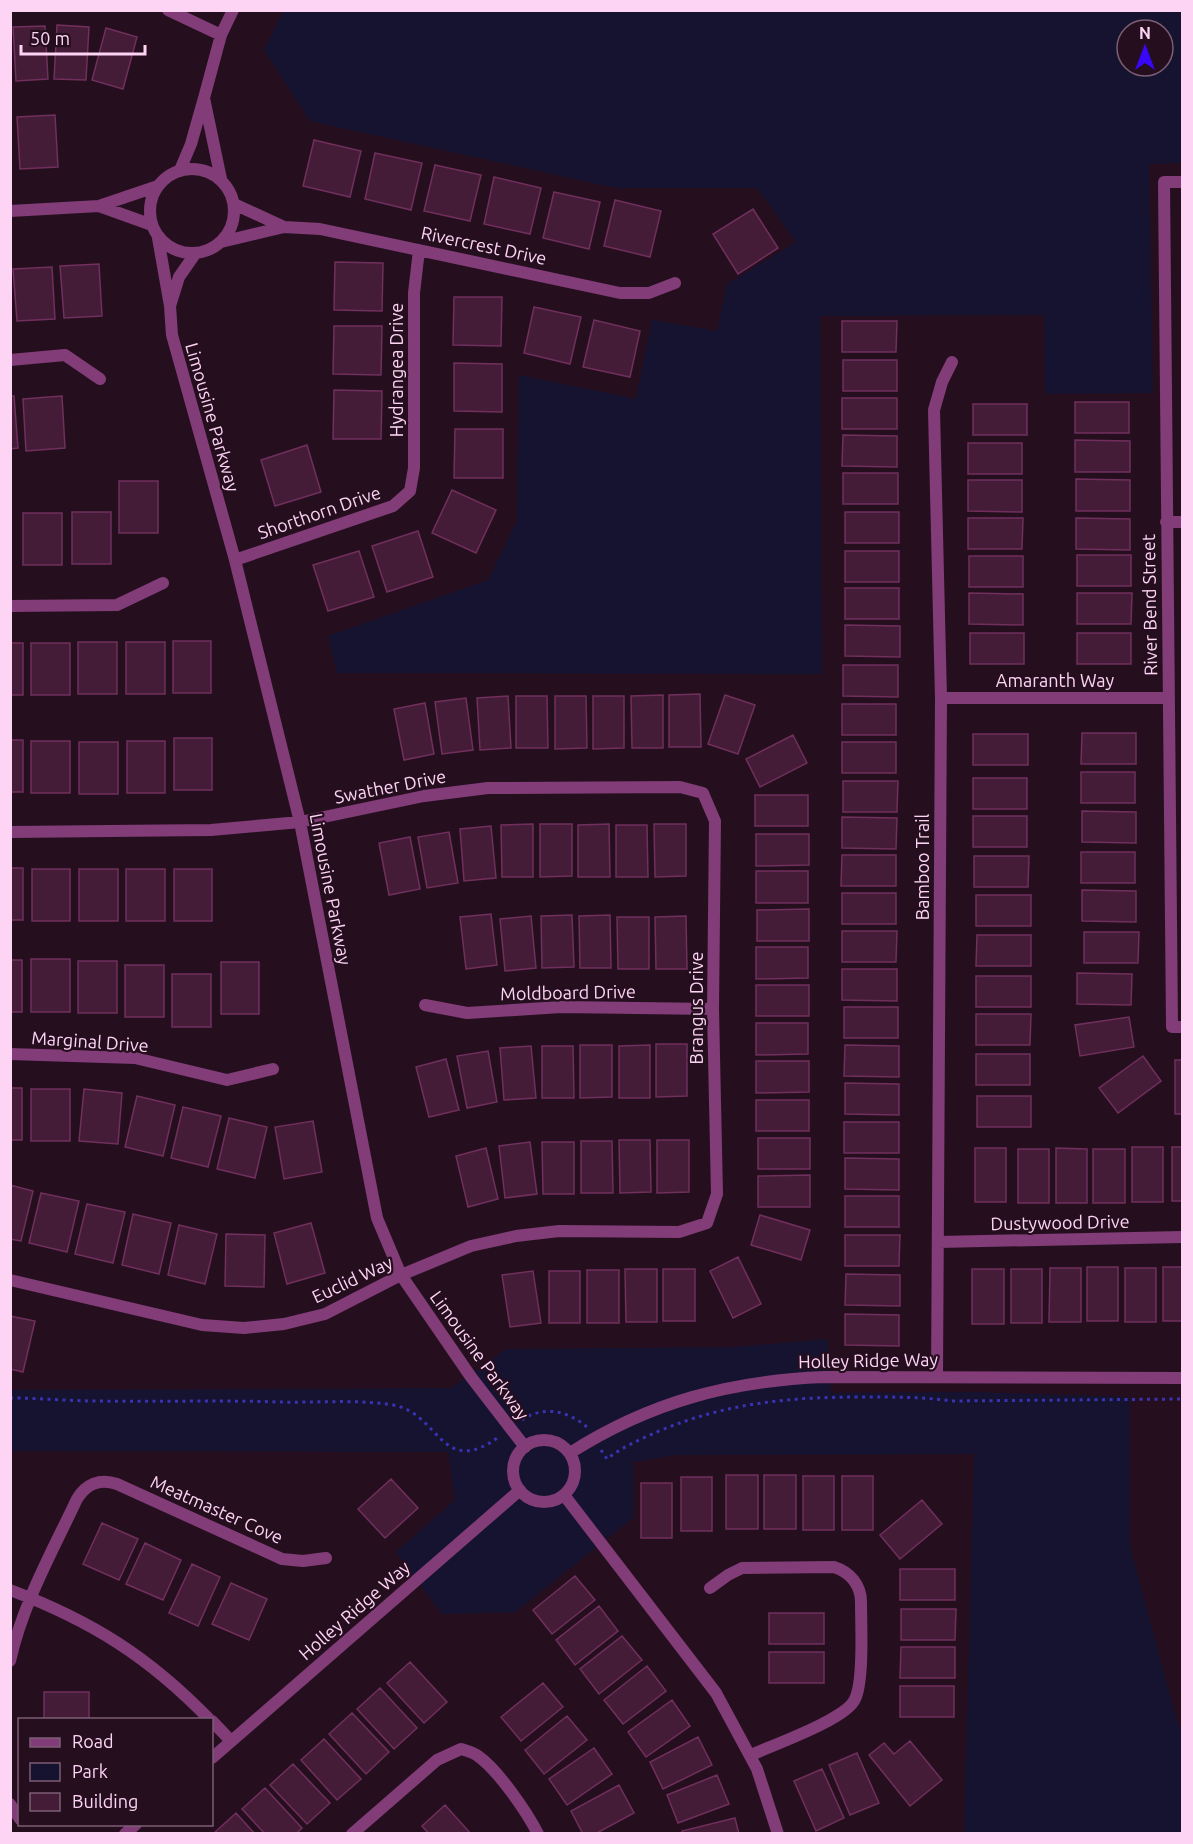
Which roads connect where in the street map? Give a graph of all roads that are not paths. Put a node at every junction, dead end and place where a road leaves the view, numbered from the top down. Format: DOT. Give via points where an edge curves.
graph roads {
  1 [pos="168,10"];
  2 [pos="233,10"];
  3 [pos="220,34"];
  4 [pos="204,98"];
  5 [pos="180,170"];
  6 [pos="220,179"];
  7 [pos="1182,182"];
  8 [pos="158,186"];
  9 [pos="234,204"];
  10 [pos="99,206"];
  11 [pos="10,211"];
  12 [pos="152,225"];
  13 [pos="284,227"];
  14 [pos="158,238"];
  15 [pos="221,242"];
  16 [pos="419,250"];
  17 [pos="195,254"];
  18 [pos="675,283"];
  19 [pos="170,306"];
  20 [pos="10,360"];
  21 [pos="952,362"];
  22 [pos="100,379"];
  23 [pos="410,491"];
  24 [pos="1166,522"];
  25 [pos="1182,522"];
  26 [pos="235,560"];
  27 [pos="163,584"];
  28 [pos="10,606"];
  29 [pos="941,698"];
  30 [pos="1168,698"];
  31 [pos="703,794"];
  32 [pos="300,822"];
  33 [pos="10,832"];
  34 [pos="425,1005"];
  35 [pos="713,1009"];
  36 [pos="1177,1027"];
  37 [pos="10,1054"];
  38 [pos="273,1069"];
  39 [pos="707,1223"];
  40 [pos="1182,1237"];
  41 [pos="938,1242"];
  42 [pos="401,1275"];
  43 [pos="10,1281"];
  44 [pos="937,1376"];
  45 [pos="1182,1378"];
  46 [pos="525,1447"];
  47 [pos="570,1453"];
  48 [pos="520,1490"];
  49 [pos="564,1495"];
  50 [pos="326,1558"];
  51 [pos="710,1588"];
  52 [pos="10,1590"];
  53 [pos="31,1597"];
  54 [pos="10,1661"];
  55 [pos="209,1718"];
  56 [pos="213,1722"];
  57 [pos="231,1741"];
  58 [pos="751,1755"];
  59 [pos="213,1757"];
  60 [pos="352,1833"];
  61 [pos="538,1833"];
  62 [pos="778,1833"];
  1 -- 3 [label="street"];
  2 -- 3 [label="street"];
  3 -- 4 [label="street"];
  4 -- 5 [label="street"];
  4 -- 6 [label="street"];
  5 -- 6 [label="street" via="195,168"];
  5 -- 8 [label="street"];
  6 -- 9 [label="street"];
  7 -- 24 [label="street, River Bend Street" via="1164,182"];
  8 -- 10 [label="street"];
  8 -- 12 [label="street" via="151,198"];
  9 -- 13 [label="street, Rivercrest Drive"];
  9 -- 15 [label="street" via="232,224"];
  10 -- 11 [label="street"];
  10 -- 12 [label="street"];
  12 -- 14 [label="street"];
  13 -- 15 [label="street, Rivercrest Drive"];
  13 -- 16 [label="street, Rivercrest Drive" via="320,229"];
  14 -- 17 [label="street" via="169,247"];
  14 -- 19 [label="street, Limousine Parkway"];
  15 -- 17 [label="street"];
  16 -- 18 [label="street, Rivercrest Drive" via="620,293 649,293"];
  16 -- 23 [label="street, Hydrangea Drive" via="414,293 414,468"];
  17 -- 19 [label="street, Limousine Parkway" via="179,277"];
  19 -- 26 [label="street, Limousine Parkway" via="172,335"];
  20 -- 22 [label="street" via="65,355"];
  21 -- 29 [label="street, Bamboo Trail" via="934,410"];
  23 -- 26 [label="street, Shorthorn Drive" via="393,506"];
  24 -- 25 [label="street"];
  24 -- 30 [label="street, River Bend Street"];
  26 -- 32 [label="street, Limousine Parkway"];
  27 -- 28 [label="street" via="117,605"];
  29 -- 30 [label="street, Amaranth Way"];
  29 -- 41 [label="street, Bamboo Trail"];
  30 -- 36 [label="street, River Bend Street"];
  31 -- 32 [label="street, Swather Drive" via="680,787 488,788 424,796"];
  31 -- 35 [label="street, Brangus Drive" via="715,821"];
  32 -- 33 [label="street, Swather Drive" via="211,830"];
  32 -- 42 [label="street, Limousine Parkway" via="378,1218"];
  34 -- 35 [label="street, Moldboard Drive" via="467,1013 561,1007"];
  35 -- 39 [label="street, Brangus Drive" via="717,1194"];
  37 -- 38 [label="street, Marginal Drive" via="135,1058 227,1080"];
  39 -- 42 [label="street, Euclid Way" via="679,1232 559,1231 516,1236 471,1246"];
  40 -- 41 [label="street, Dustywood Drive"];
  41 -- 44 [label="street, Bamboo Trail"];
  42 -- 43 [label="street, Euclid Way" via="325,1314 244,1328 202,1325"];
  42 -- 46 [label="street, Limousine Parkway"];
  44 -- 45 [label="street, Holley Ridge Way"];
  44 -- 47 [label="street, Holley Ridge Way" via="824,1377 745,1384 706,1392 626,1421"];
  46 -- 47 [label="street" via="534,1442 554,1442"];
  46 -- 48 [label="street" via="513,1473"];
  47 -- 49 [label="street" via="575,1475"];
  48 -- 49 [label="street" via="541,1502"];
  48 -- 57 [label="street, Holley Ridge Way"];
  49 -- 58 [label="street" via="705,1677"];
  50 -- 53 [label="street, Meatmaster Cove" via="282,1559 117,1484 94,1482 77,1499"];
  51 -- 58 [label="street" via="735,1570 748,1567 834,1567 852,1578 861,1596 859,1685 851,1706"];
  52 -- 53 [label="street"];
  53 -- 54 [label="street"];
  53 -- 55 [label="street" via="79,1618 135,1653"];
  56 -- 57 [label="street"];
  57 -- 59 [label="street, Holley Ridge Way"];
  58 -- 62 [label="street"];
  60 -- 61 [label="street" via="437,1760 461,1749 475,1754 491,1769"];
}
